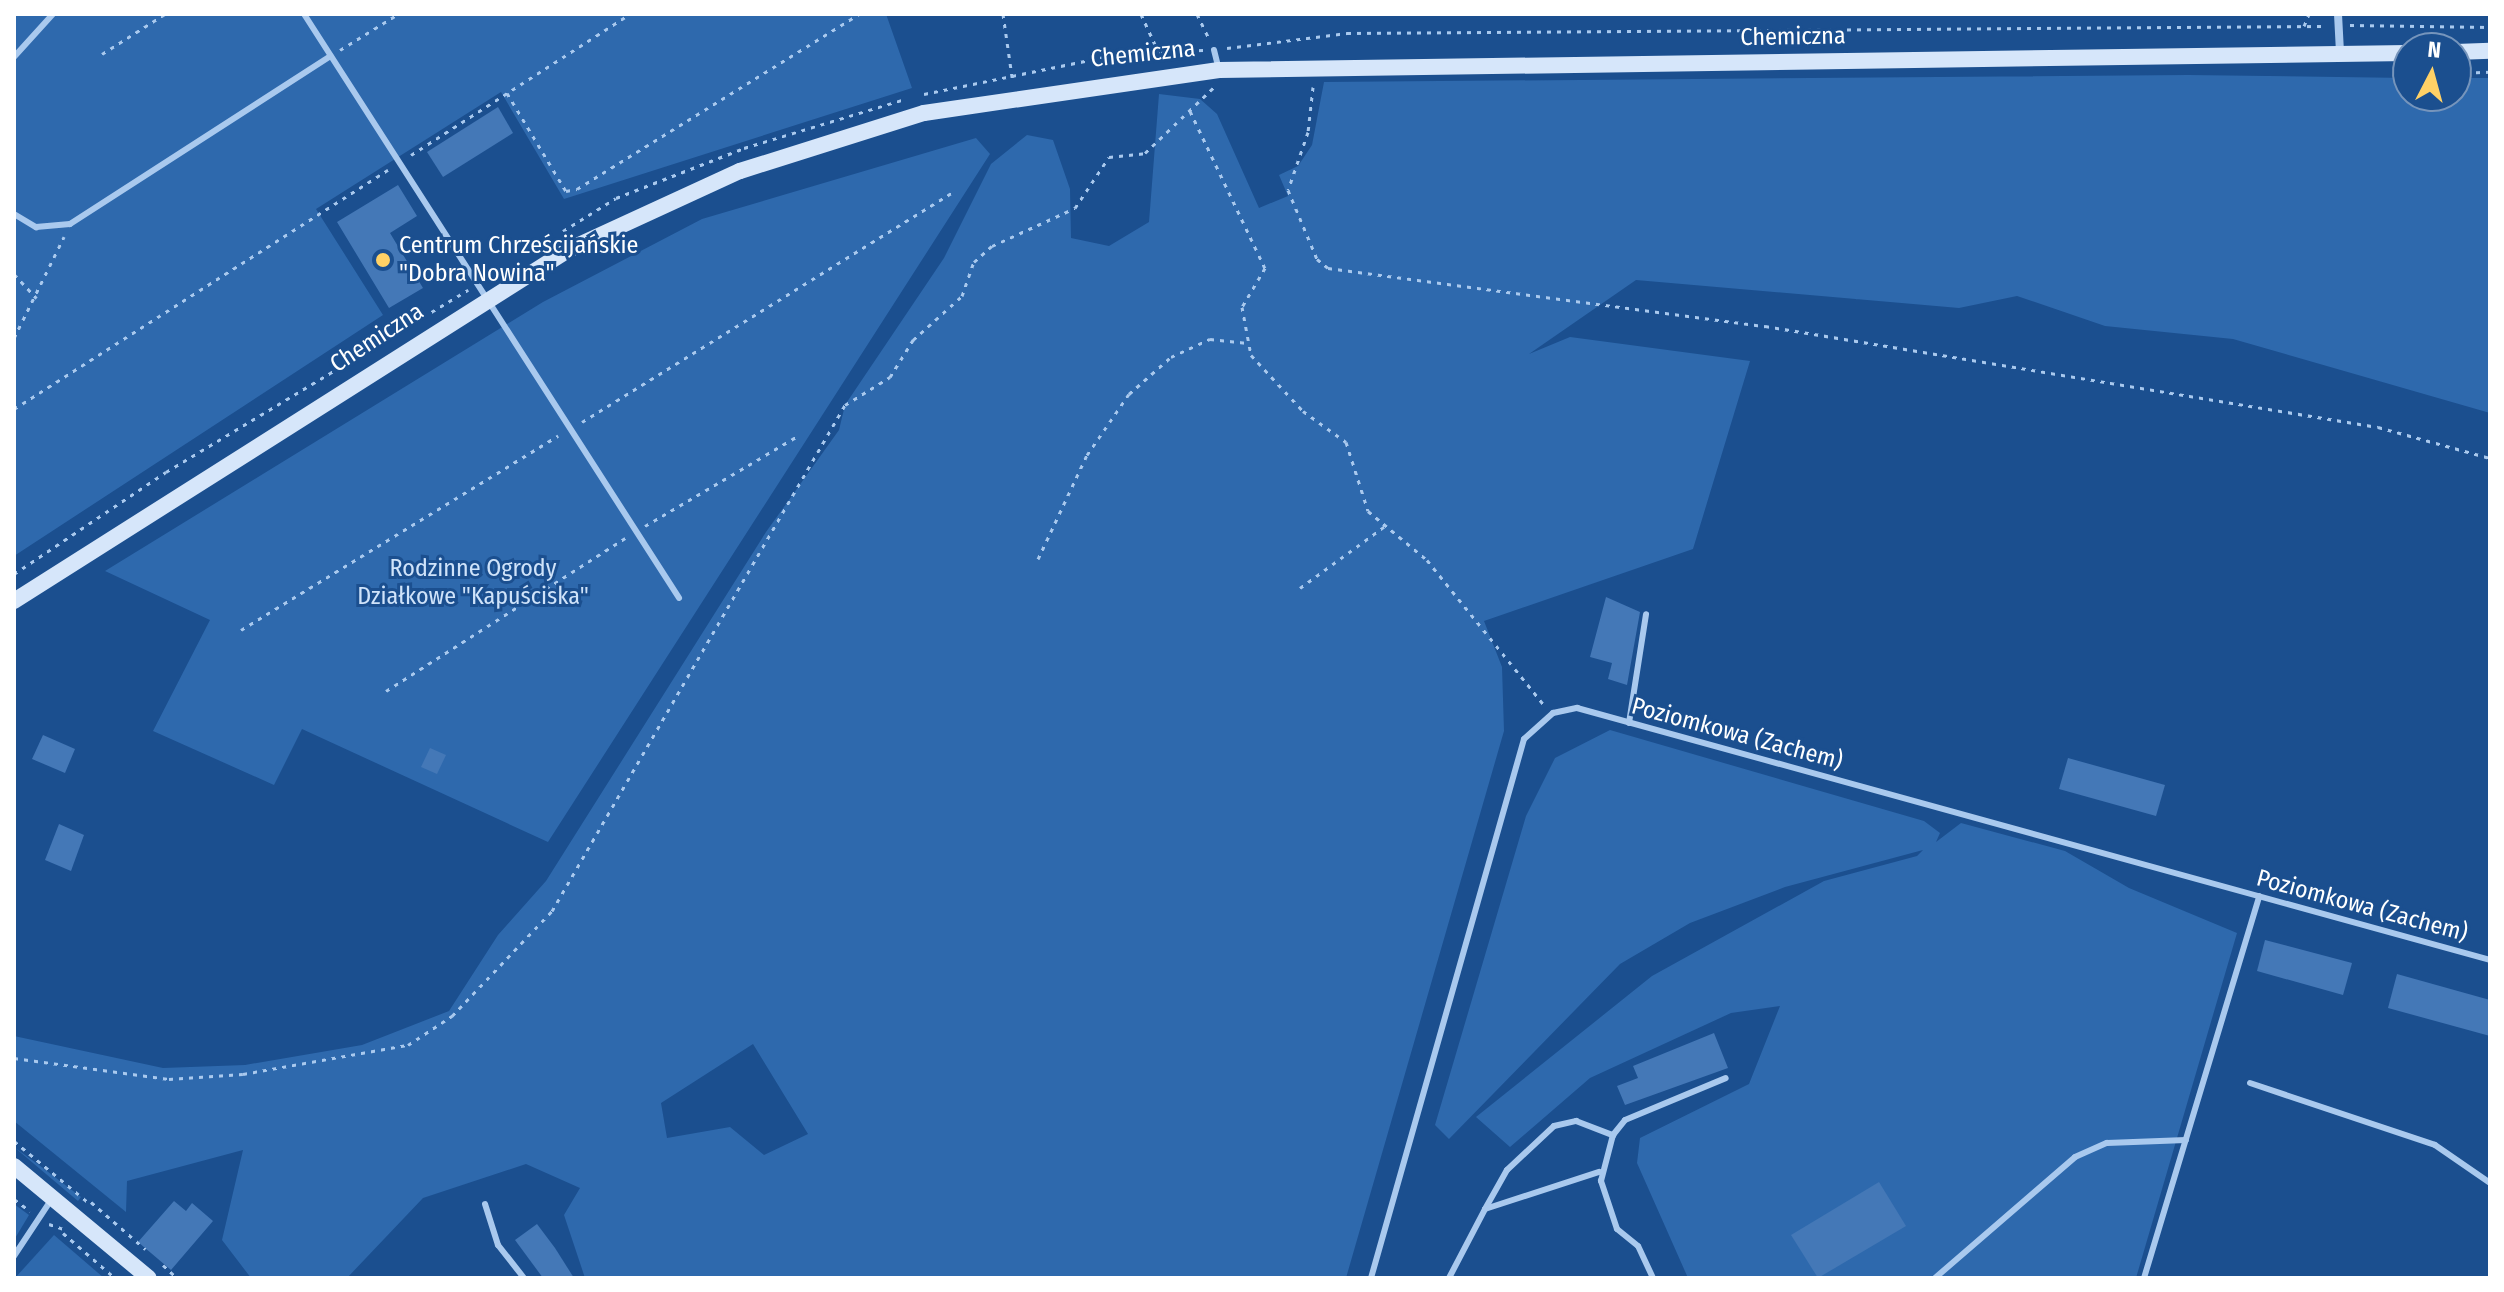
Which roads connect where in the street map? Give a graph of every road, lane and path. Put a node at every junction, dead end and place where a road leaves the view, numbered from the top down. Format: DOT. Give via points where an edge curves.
graph roads {
  1 [pos="53,14"];
  2 [pos="165,14"];
  3 [pos="304,14"];
  4 [pos="398,14"];
  5 [pos="630,14"];
  6 [pos="859,14"];
  7 [pos="1003,14"];
  8 [pos="1141,14"];
  9 [pos="1197,14"];
  10 [pos="2309,14"];
  11 [pos="2338,14"];
  12 [pos="2338,25"];
  13 [pos="2304,26"];
  14 [pos="2490,27"];
  15 [pos="1214,50"];
  16 [pos="1158,51"];
  17 [pos="2340,52"];
  18 [pos="2392,53"];
  19 [pos="102,54"];
  20 [pos="331,56"];
  21 [pos="14,57"];
  22 [pos="1313,68"];
  23 [pos="1219,70"];
  24 [pos="1013,71"];
  25 [pos="507,93"];
  26 [pos="1014,95"];
  27 [pos="860,110"];
  28 [pos="1190,111"];
  29 [pos="398,163"];
  30 [pos="955,191"];
  31 [pos="14,214"];
  32 [pos="70,224"];
  33 [pos="14,274"];
  34 [pos="480,292"];
  35 [pos="36,298"];
  36 [pos="14,338"];
  37 [pos="1248,343"];
  38 [pos="14,409"];
  39 [pos="567,431"];
  40 [pos="798,436"];
  41 [pos="2490,458"];
  42 [pos="1385,526"];
  43 [pos="635,532"];
  44 [pos="1038,559"];
  45 [pos="14,574"];
  46 [pos="1300,588"];
  47 [pos="679,598"];
  48 [pos="14,601"];
  49 [pos="1646,614"];
  50 [pos="241,630"];
  51 [pos="386,691"];
  52 [pos="1553,713"];
  53 [pos="1629,723"];
  54 [pos="2259,896"];
  55 [pos="2490,960"];
  56 [pos="14,1058"];
  57 [pos="1726,1078"];
  58 [pos="2250,1083"];
  59 [pos="1613,1135"];
  60 [pos="2186,1140"];
  61 [pos="14,1166"];
  62 [pos="1599,1172"];
  63 [pos="2490,1183"];
  64 [pos="53,1197"];
  65 [pos="14,1199"];
  66 [pos="91,1202"];
  67 [pos="485,1204"];
  68 [pos="1485,1209"];
  69 [pos="39,1218"];
  70 [pos="63,1233"];
  71 [pos="150,1254"];
  72 [pos="14,1256"];
  73 [pos="159,1262"];
  74 [pos="115,1278"];
  75 [pos="149,1278"];
  76 [pos="177,1278"];
  77 [pos="524,1278"];
  78 [pos="1371,1278"];
  79 [pos="1449,1278"];
  80 [pos="1653,1278"];
  81 [pos="1935,1278"];
  82 [pos="2144,1278"];
  1 -- 21 [label="lane"];
  2 -- 19 [label="path"];
  3 -- 20 [label="lane"];
  4 -- 20 [label="path"];
  5 -- 25 [label="path"];
  6 -- 25 [label="path" via="577,189 566,191"];
  7 -- 24 [label="path"];
  8 -- 16 [label="path"];
  9 -- 15 [label="path"];
  10 -- 13 [label="path"];
  11 -- 12 [label="street"];
  12 -- 13 [label="path"];
  12 -- 14 [label="path"];
  12 -- 17 [label="street"];
  13 -- 15 [label="path" via="1347,33"];
  15 -- 16 [label="path"];
  15 -- 23 [label="lane"];
  16 -- 24 [label="path"];
  17 -- 18 [label="street, Chemiczna"];
  17 -- 22 [label="street, Chemiczna"];
  20 -- 29 [label="lane"];
  20 -- 32 [label="lane"];
  22 -- 23 [label="street, Chemiczna"];
  22 -- 41 [label="path" via="1311,121 1288,190 1317,259 1328,268 1765,326 2378,427"];
  23 -- 26 [label="street, Chemiczna"];
  23 -- 28 [label="path" via="1212,94"];
  24 -- 26 [label="path"];
  24 -- 27 [label="path"];
  25 -- 29 [label="path"];
  26 -- 34 [label="street, Chemiczna" via="924,113 740,171 650,208"];
  28 -- 37 [label="path" via="1265,268 1242,307"];
  28 -- 56 [label="path" via="1145,153 1109,157 1075,208 992,246 974,262 962,296 913,340 890,377 845,405 552,911 452,1016 408,1045 243,1074 169,1079"];
  29 -- 34 [label="lane"];
  29 -- 38 [label="path"];
  30 -- 39 [label="path"];
  31 -- 32 [label="lane" via="36,227"];
  32 -- 35 [label="path"];
  33 -- 35 [label="path"];
  34 -- 39 [label="lane"];
  34 -- 45 [label="path" via="166,472"];
  34 -- 48 [label="street, Chemiczna"];
  35 -- 36 [label="path"];
  37 -- 42 [label="path" via="1303,411 1346,442 1368,511"];
  37 -- 44 [label="path" via="1210,339 1171,357 1129,394 1087,455"];
  39 -- 43 [label="lane"];
  39 -- 50 [label="path"];
  40 -- 43 [label="path"];
  42 -- 46 [label="path"];
  42 -- 52 [label="path" via="1427,560"];
  43 -- 47 [label="lane"];
  43 -- 51 [label="path"];
  49 -- 53 [label="lane"];
  52 -- 53 [label="lane, Poziomkowa (Zachem)" via="1577,708"];
  52 -- 78 [label="lane" via="1524,739"];
  53 -- 54 [label="lane, Poziomkowa (Zachem)"];
  54 -- 55 [label="lane, Poziomkowa (Zachem)"];
  54 -- 60 [label="lane"];
  57 -- 59 [label="lane" via="1625,1120"];
  58 -- 63 [label="lane" via="2435,1145"];
  59 -- 62 [label="lane"];
  59 -- 68 [label="lane" via="1576,1121 1554,1126 1507,1170"];
  60 -- 81 [label="lane" via="2107,1143 2075,1157"];
  60 -- 82 [label="lane"];
  61 -- 64 [label="street"];
  62 -- 68 [label="lane"];
  62 -- 80 [label="lane" via="1617,1229 1638,1246"];
  64 -- 69 [label="lane"];
  64 -- 75 [label="street"];
  65 -- 69 [label="path"];
  66 -- 71 [label="path"];
  67 -- 77 [label="lane" via="498,1245"];
  68 -- 79 [label="lane"];
  69 -- 72 [label="lane"];
  70 -- 74 [label="path"];
  73 -- 76 [label="path"];
}
